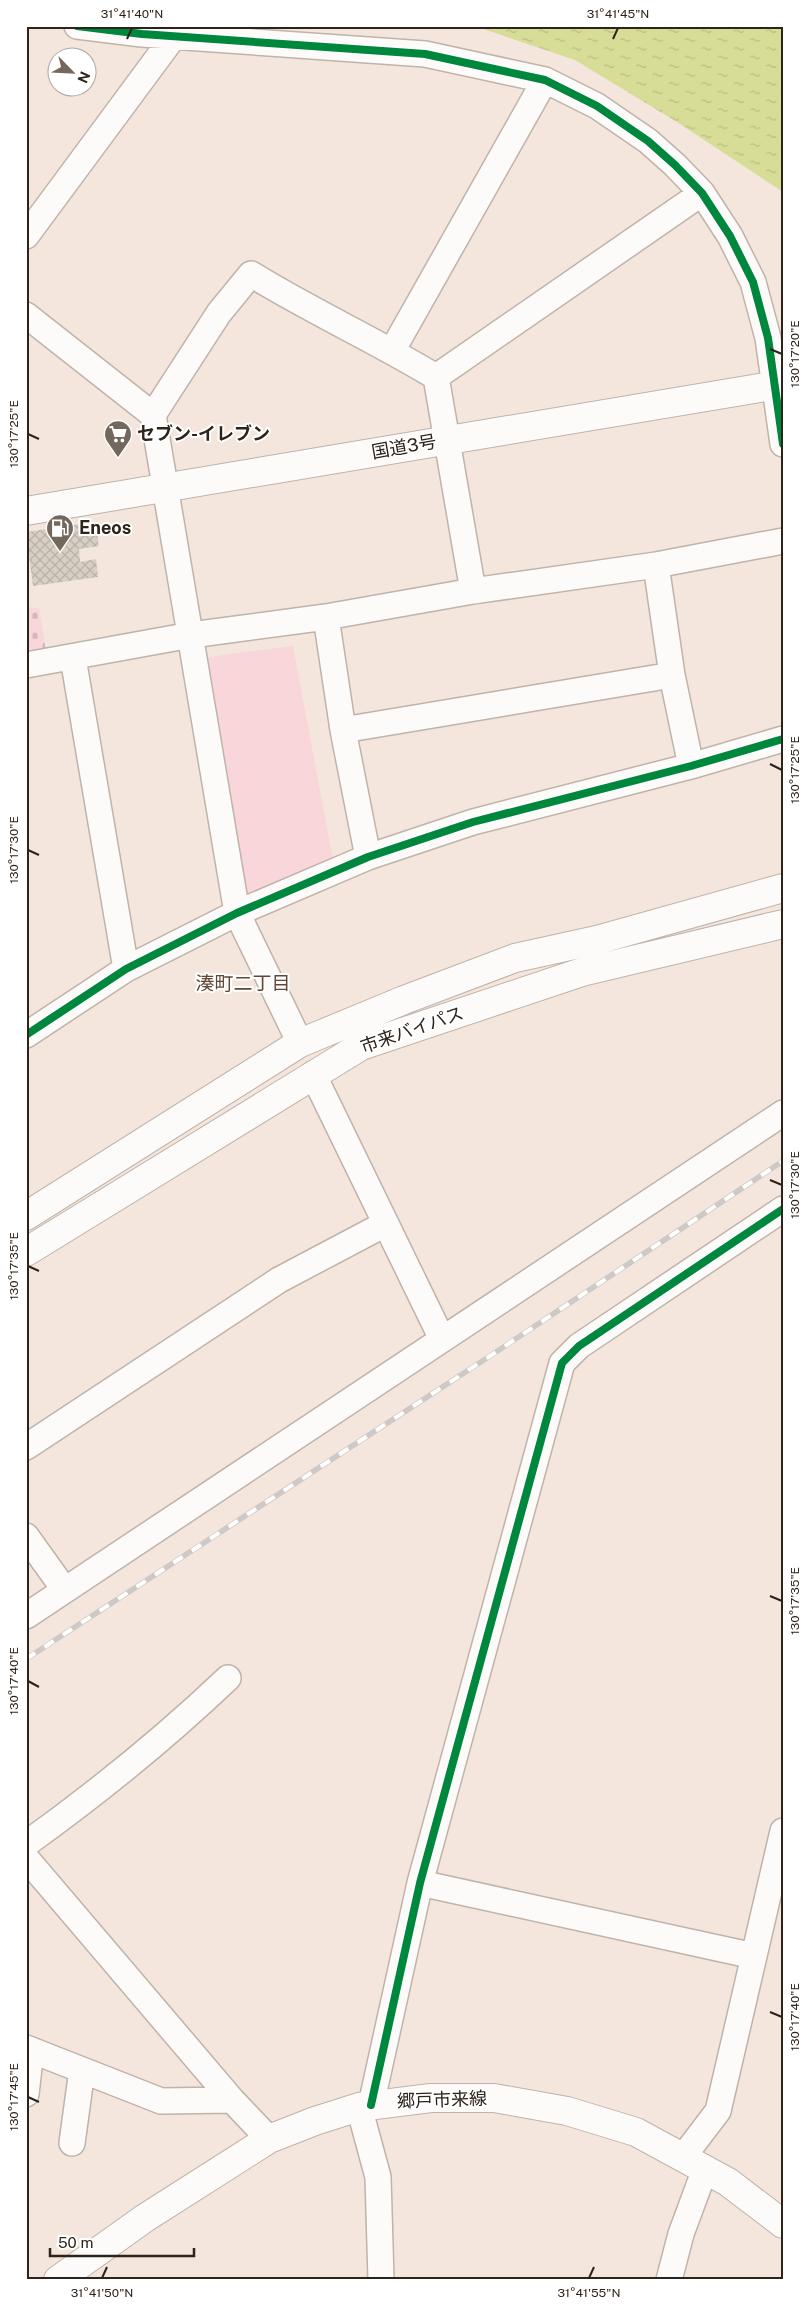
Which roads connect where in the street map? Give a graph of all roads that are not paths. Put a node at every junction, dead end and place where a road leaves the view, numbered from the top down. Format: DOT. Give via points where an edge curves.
graph roads {
  1 [pos="77,26"];
  2 [pos="144,30"];
  3 [pos="174,36"];
  4 [pos="545,80"];
  5 [pos="702,193"];
  6 [pos="26,236"];
  7 [pos="26,315"];
  8 [pos="392,351"];
  9 [pos="436,377"];
  10 [pos="778,385"];
  11 [pos="153,415"];
  12 [pos="446,440"];
  13 [pos="783,444"];
  14 [pos="167,488"];
  15 [pos="26,511"];
  16 [pos="783,541"];
  17 [pos="656,565"];
  18 [pos="473,591"];
  19 [pos="326,617"];
  20 [pos="192,635"];
  21 [pos="73,658"];
  22 [pos="26,664"];
  23 [pos="672,675"];
  24 [pos="343,730"];
  25 [pos="783,739"];
  26 [pos="691,766"];
  27 [pos="368,857"];
  28 [pos="783,888"];
  29 [pos="237,913"];
  30 [pos="783,924"];
  31 [pos="126,969"];
  32 [pos="26,1035"];
  33 [pos="300,1043"];
  34 [pos="313,1074"];
  35 [pos="783,1113"];
  36 [pos="783,1209"];
  37 [pos="26,1216"];
  38 [pos="385,1224"];
  39 [pos="26,1252"];
  40 [pos="442,1339"];
  41 [pos="26,1447"];
  42 [pos="26,1536"];
  43 [pos="64,1589"];
  44 [pos="26,1616"];
  45 [pos="228,1678"];
  46 [pos="783,1831"];
  47 [pos="26,1844"];
  48 [pos="26,1858"];
  49 [pos="420,1883"];
  50 [pos="754,1956"];
  51 [pos="29,2049"];
  52 [pos="82,2070"];
  53 [pos="26,2094"];
  54 [pos="232,2100"];
  55 [pos="365,2106"];
  56 [pos="269,2139"];
  57 [pos="72,2143"];
  58 [pos="694,2163"];
  59 [pos="783,2224"];
  60 [pos="58,2280"];
  61 [pos="382,2280"];
  62 [pos="669,2280"];
  1 -- 2 [label="street"];
  2 -- 3 [label="street"];
  3 -- 4 [label="street" via="425,54"];
  3 -- 6 [label="street"];
  4 -- 5 [label="street" via="597,106 648,142"];
  4 -- 8 [label="street"];
  5 -- 9 [label="street"];
  5 -- 10 [label="street" via="730,236 753,282"];
  7 -- 11 [label="street"];
  8 -- 9 [label="street"];
  8 -- 11 [label="street" via="296,302 251,274 219,313"];
  9 -- 12 [label="street"];
  10 -- 12 [label="main road, 国道3号"];
  10 -- 13 [label="street"];
  11 -- 14 [label="street"];
  12 -- 14 [label="main road, 国道3号"];
  12 -- 18 [label="street"];
  14 -- 15 [label="main road, 国道3号"];
  14 -- 20 [label="street"];
  16 -- 17 [label="street"];
  17 -- 18 [label="street"];
  17 -- 23 [label="street"];
  18 -- 19 [label="street"];
  19 -- 20 [label="street"];
  19 -- 24 [label="street"];
  20 -- 21 [label="street"];
  20 -- 29 [label="street"];
  21 -- 22 [label="street"];
  21 -- 31 [label="street"];
  23 -- 24 [label="street"];
  23 -- 26 [label="street"];
  24 -- 27 [label="street"];
  25 -- 26 [label="street"];
  26 -- 27 [label="street" via="473,822"];
  27 -- 29 [label="street"];
  28 -- 33 [label="main road, 市来バイパス" via="597,940 515,958"];
  29 -- 31 [label="street"];
  29 -- 33 [label="street"];
  30 -- 34 [label="main road, 市来バイパス" via="582,972 362,1046"];
  31 -- 32 [label="street"];
  33 -- 37 [label="main road, 市来バイパス"];
  34 -- 38 [label="street"];
  34 -- 39 [label="main road, 市来バイパス"];
  35 -- 40 [label="street"];
  36 -- 49 [label="street" via="579,1346 562,1363"];
  38 -- 40 [label="street"];
  38 -- 41 [label="street" via="279,1280"];
  40 -- 43 [label="street"];
  42 -- 43 [label="street"];
  43 -- 44 [label="street"];
  45 -- 47 [label="street" via="82,1804"];
  46 -- 50 [label="street"];
  48 -- 54 [label="street"];
  49 -- 50 [label="street"];
  49 -- 55 [label="street"];
  50 -- 58 [label="street" via="718,2111"];
  51 -- 52 [label="street"];
  51 -- 53 [label="street"];
  52 -- 54 [label="street" via="161,2100"];
  52 -- 57 [label="street"];
  54 -- 56 [label="street"];
  55 -- 56 [label="main road, 郷戸市来線" via="315,2120"];
  55 -- 58 [label="main road, 郷戸市来線" via="431,2098 494,2098 567,2111 636,2132"];
  55 -- 61 [label="street" via="378,2177"];
  56 -- 60 [label="main road, 郷戸市来線" via="144,2218"];
  58 -- 59 [label="main road, 郷戸市来線" via="728,2182"];
  58 -- 62 [label="street"];
}
